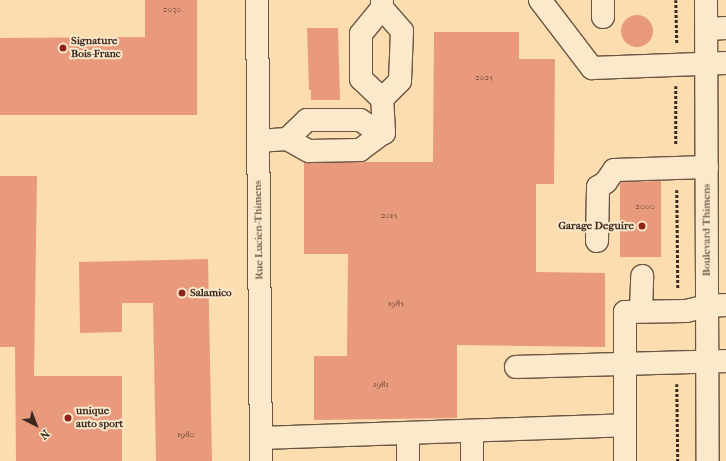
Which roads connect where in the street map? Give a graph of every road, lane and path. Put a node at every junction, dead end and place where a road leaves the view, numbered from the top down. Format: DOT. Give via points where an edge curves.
graph roads {
  1 [pos="257,0"];
  2 [pos="540,0"];
  3 [pos="676,0"];
  4 [pos="706,0"];
  5 [pos="382,4"];
  6 [pos="716,29"];
  7 [pos="677,41"];
  8 [pos="717,64"];
  9 [pos="676,82"];
  10 [pos="382,99"];
  11 [pos="381,134"];
  12 [pos="287,139"];
  13 [pos="258,141"];
  14 [pos="676,146"];
  15 [pos="707,167"];
  16 [pos="677,182"];
  17 [pos="597,241"];
  18 [pos="642,276"];
  19 [pos="678,293"];
  20 [pos="717,305"];
  21 [pos="641,311"];
  22 [pos="717,361"];
  23 [pos="624,363"];
  24 [pos="516,366"];
  25 [pos="677,380"];
  26 [pos="625,425"];
  27 [pos="472,431"];
  28 [pos="408,433"];
  29 [pos="261,438"];
  30 [pos="261,461"];
  31 [pos="408,461"];
  32 [pos="472,461"];
  33 [pos="626,461"];
  34 [pos="678,461"];
  35 [pos="708,461"];
  1 -- 13 [label="street, Rue Lucien-Thimens"];
  2 -- 8 [label="street" via="592,68"];
  3 -- 7 [label="path"];
  4 -- 6 [label="street, Boulevard Thimens"];
  5 -- 10 [label="street" via="402,31 400,81"];
  5 -- 10 [label="street" via="361,34 361,79"];
  6 -- 8 [label="street, Boulevard Thimens"];
  8 -- 15 [label="street, Boulevard Thimens"];
  9 -- 14 [label="path"];
  10 -- 11 [label="street" via="384,133"];
  11 -- 12 [label="street" via="360,150 309,151"];
  11 -- 12 [label="street" via="360,120 307,120"];
  12 -- 13 [label="street"];
  13 -- 29 [label="street, Rue Lucien-Thimens"];
  15 -- 17 [label="street" via="614,170 606,182 598,187"];
  15 -- 20 [label="street, Boulevard Thimens"];
  16 -- 19 [label="path"];
  18 -- 21 [label="street"];
  20 -- 21 [label="street" via="686,311"];
  20 -- 22 [label="street, Boulevard Thimens"];
  21 -- 23 [label="street" via="625,312"];
  22 -- 23 [label="street"];
  22 -- 35 [label="street, Boulevard Thimens"];
  23 -- 24 [label="street"];
  23 -- 26 [label="street"];
  25 -- 34 [label="path"];
  26 -- 27 [label="street"];
  26 -- 33 [label="street"];
  27 -- 28 [label="street"];
  27 -- 32 [label="street"];
  28 -- 29 [label="street"];
  28 -- 31 [label="street"];
  29 -- 30 [label="street, Rue Lucien-Thimens"];
}
